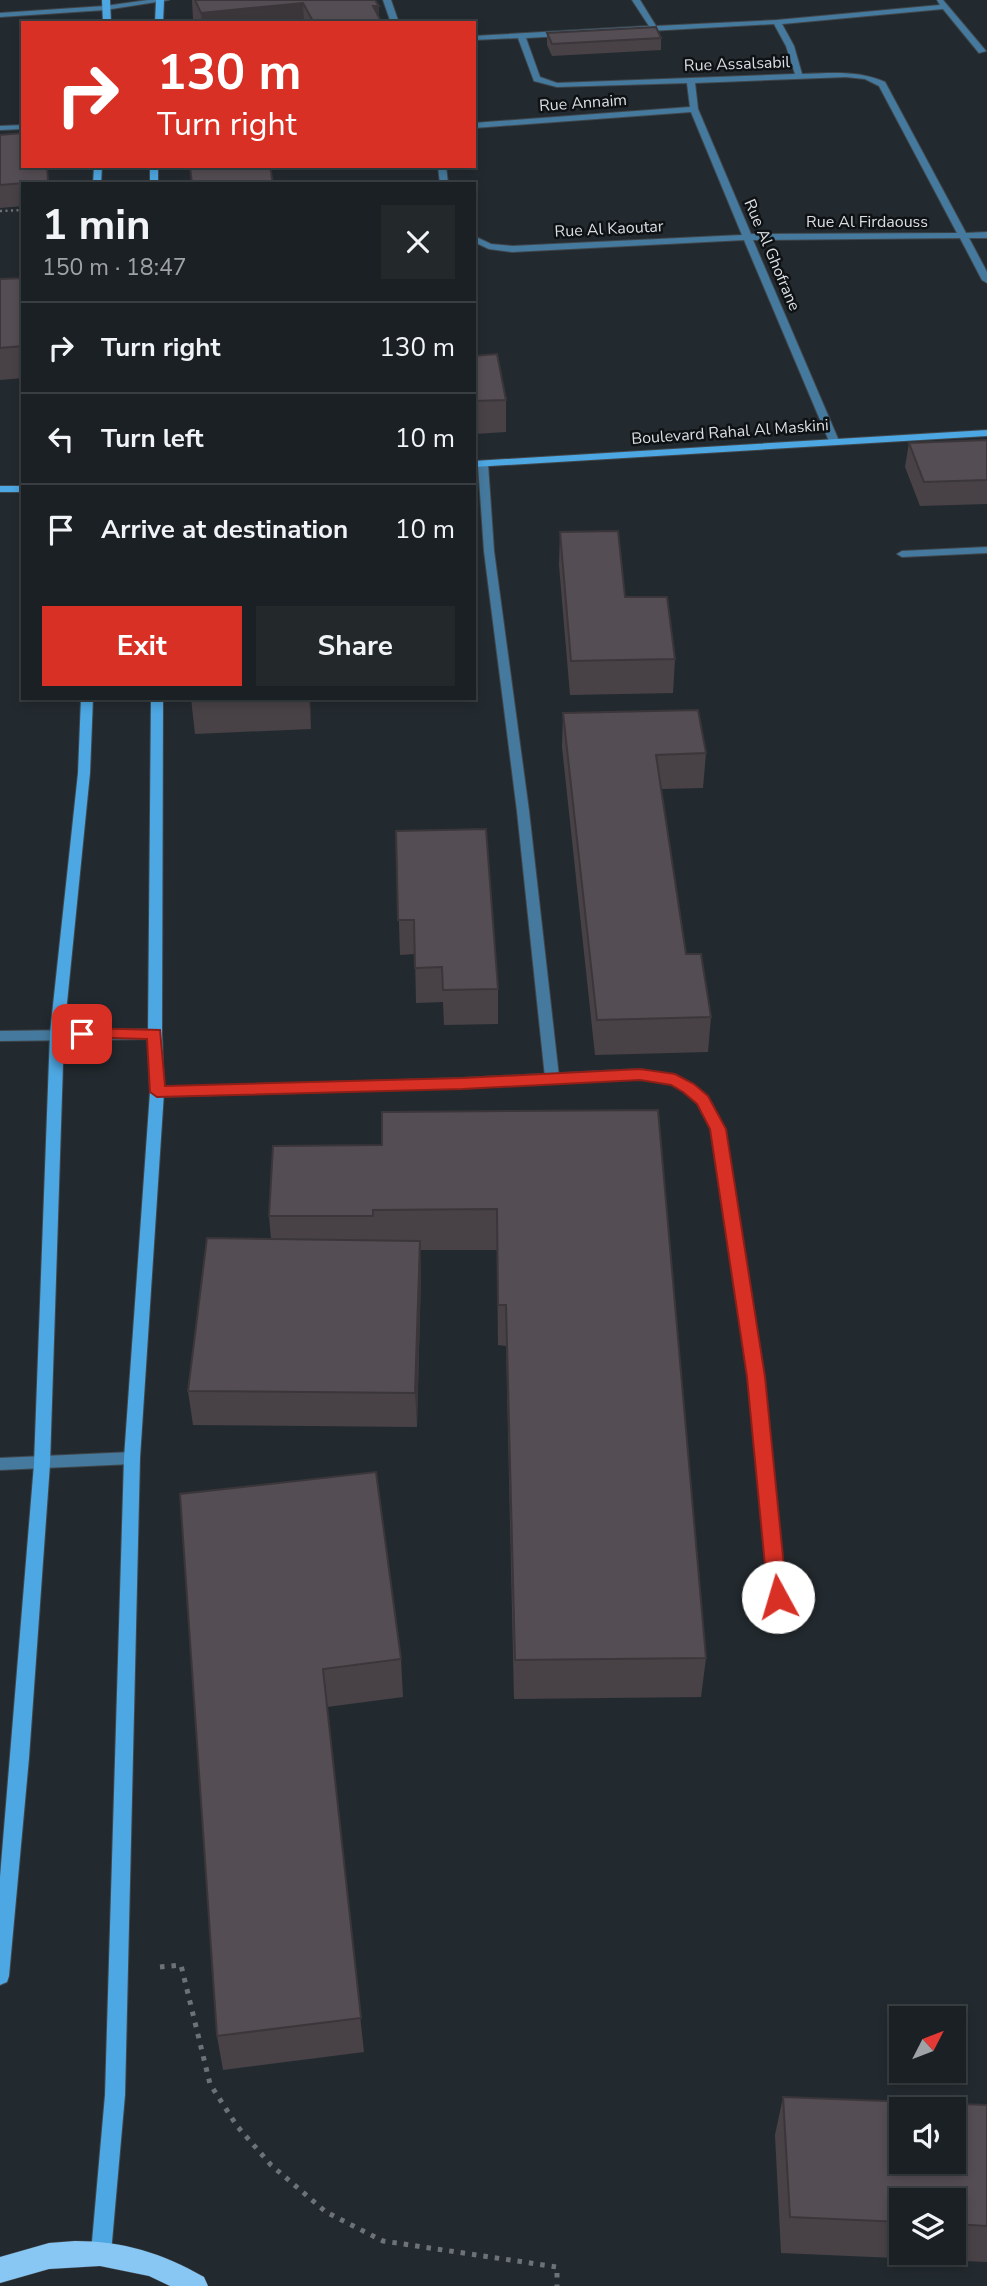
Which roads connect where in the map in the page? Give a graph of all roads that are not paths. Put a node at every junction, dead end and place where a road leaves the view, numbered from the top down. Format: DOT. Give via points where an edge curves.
graph roads {
  1 [pos="162,0"];
  2 [pos="387,0"];
  3 [pos="636,0"];
  4 [pos="942,3"];
  5 [pos="106,4"];
  6 [pos="0,15"];
  7 [pos="159,21"];
  8 [pos="394,21"];
  9 [pos="777,22"];
  10 [pos="653,27"];
  11 [pos="521,35"];
  12 [pos="476,38"];
  13 [pos="982,51"];
  14 [pos="799,76"];
  15 [pos="691,79"];
  16 [pos="694,109"];
  17 [pos="476,126"];
  18 [pos="21,127"];
  19 [pos="0,128"];
  20 [pos="987,235"];
  21 [pos="965,236"];
  22 [pos="747,237"];
  23 [pos="476,240"];
  24 [pos="987,280"];
  25 [pos="987,433"];
  26 [pos="834,442"];
  27 [pos="479,464"];
  28 [pos="21,488"];
  29 [pos="0,489"];
  30 [pos="987,550"];
  31 [pos="902,554"];
  32 [pos="87,700"];
  33 [pos="157,700"];
  34 [pos="57,1033"];
  35 [pos="155,1034"];
  36 [pos="0,1036"];
  37 [pos="552,1077"];
  38 [pos="157,1092"];
  39 [pos="132,1458"];
  40 [pos="0,1464"];
  41 [pos="42,1464"];
  42 [pos="778,1597"];
  43 [pos="0,1976"];
  44 [pos="101,2253"];
  45 [pos="0,2270"];
  46 [pos="195,2286"];
  1 -- 5 [label="street"];
  1 -- 7 [label="street"];
  2 -- 8 [label="street"];
  3 -- 10 [label="street"];
  4 -- 9 [label="street"];
  4 -- 13 [label="street"];
  5 -- 6 [label="street"];
  9 -- 10 [label="street"];
  9 -- 14 [label="street"];
  10 -- 11 [label="street"];
  11 -- 12 [label="street"];
  11 -- 15 [label="street, Rue Assalsabil" via="537,79 545,83"];
  14 -- 15 [label="street, Rue Assalsabil"];
  14 -- 21 [label="street, Rue Assalsabil" via="859,75 882,84"];
  15 -- 16 [label="street, Rue Al Ghofrane"];
  16 -- 17 [label="street, Rue Annaim"];
  16 -- 22 [label="street, Rue Al Ghofrane"];
  18 -- 19 [label="street"];
  20 -- 21 [label="street, Rue Al Firdaouss"];
  21 -- 22 [label="street, Rue Al Firdaouss"];
  21 -- 24 [label="street"];
  22 -- 23 [label="street, Rue Al Kaoutar" via="512,249"];
  22 -- 26 [label="street, Rue Al Ghofrane"];
  25 -- 26 [label="street, Boulevard Rahal Al Maskini"];
  26 -- 27 [label="street, Boulevard Rahal Al Maskini"];
  27 -- 37 [label="street"];
  28 -- 29 [label="street"];
  30 -- 31 [label="street"];
  32 -- 34 [label="street" via="84,773"];
  33 -- 35 [label="street"];
  34 -- 35 [label="street"];
  34 -- 36 [label="street"];
  34 -- 41 [label="street"];
  35 -- 38 [label="street"];
  37 -- 38 [label="street"];
  37 -- 42 [label="street" via="640,1074 675,1080 703,1100 718,1129 756,1377"];
  38 -- 39 [label="street"];
  39 -- 41 [label="street"];
  39 -- 44 [label="street" via="115,2095"];
  40 -- 41 [label="street"];
  41 -- 43 [label="street"];
  44 -- 45 [label="main road" via="55,2254"];
  44 -- 46 [label="main road" via="173,2272"];
}
